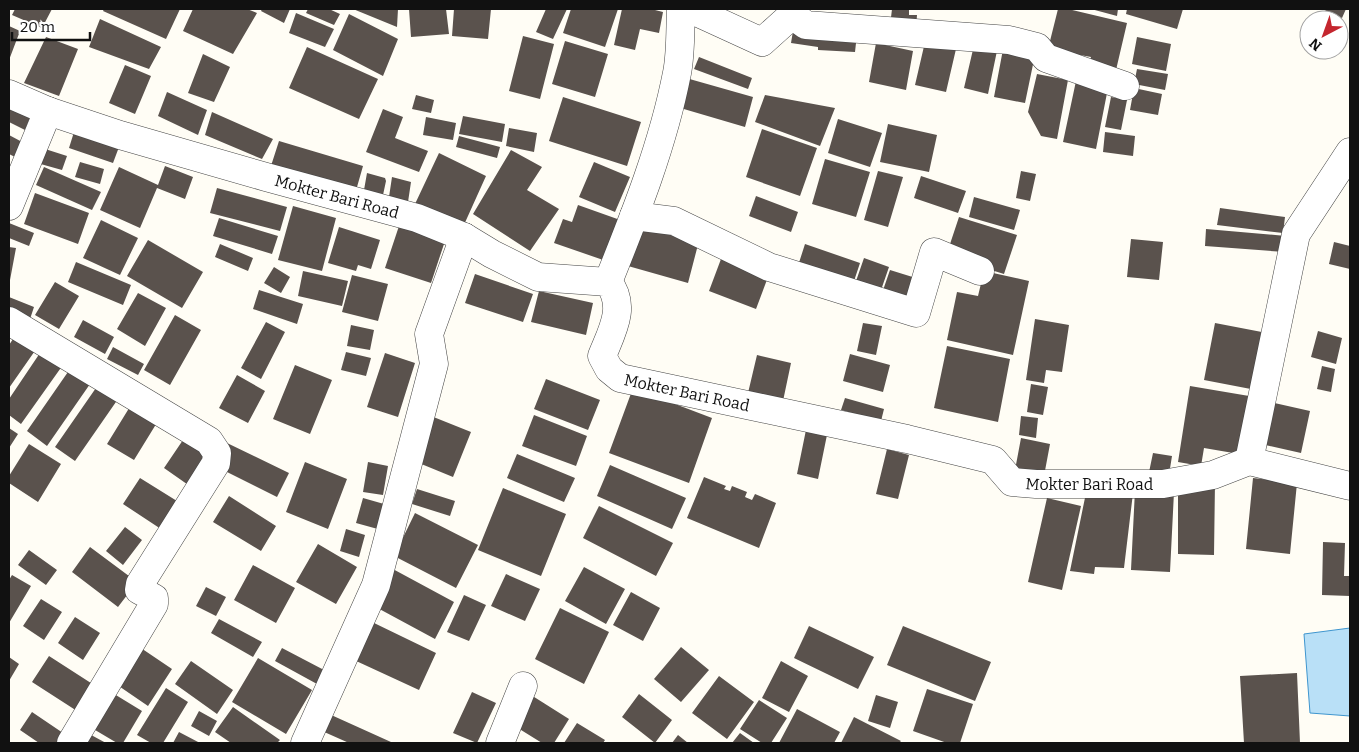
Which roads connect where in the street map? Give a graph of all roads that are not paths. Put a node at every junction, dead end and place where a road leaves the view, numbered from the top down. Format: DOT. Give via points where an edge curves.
graph roads {
  1 [pos="681,9"];
  2 [pos="690,9"];
  3 [pos="1125,86"];
  4 [pos="9,94"];
  5 [pos="48,111"];
  6 [pos="1350,152"];
  7 [pos="9,206"];
  8 [pos="634,216"];
  9 [pos="464,237"];
  10 [pos="980,271"];
  11 [pos="608,282"];
  12 [pos="9,322"];
  13 [pos="1249,460"];
  14 [pos="1350,486"];
  15 [pos="523,686"];
  16 [pos="71,743"];
  17 [pos="305,743"];
  18 [pos="500,743"];
  1 -- 8 [label="street" via="677,72"];
  2 -- 3 [label="street" via="762,42 792,15 806,25 1009,40 1037,47 1046,58"];
  4 -- 5 [label="street, Mokter Bari Road"];
  5 -- 7 [label="street"];
  5 -- 9 [label="street, Mokter Bari Road" via="120,135 417,218"];
  6 -- 13 [label="street" via="1296,234"];
  8 -- 10 [label="street" via="674,221 769,267 916,312 934,252"];
  8 -- 11 [label="street"];
  9 -- 11 [label="street, Mokter Bari Road" via="538,277"];
  9 -- 17 [label="street" via="429,334 434,364 376,585"];
  11 -- 13 [label="street, Mokter Bari Road" via="616,293 617,318 602,356 609,369 620,378 993,460 1012,482 1163,484 1213,475"];
  12 -- 16 [label="street" via="208,441 217,453 216,463 140,584 139,590 154,598 154,604"];
  13 -- 14 [label="street"];
  15 -- 18 [label="street"];
}
